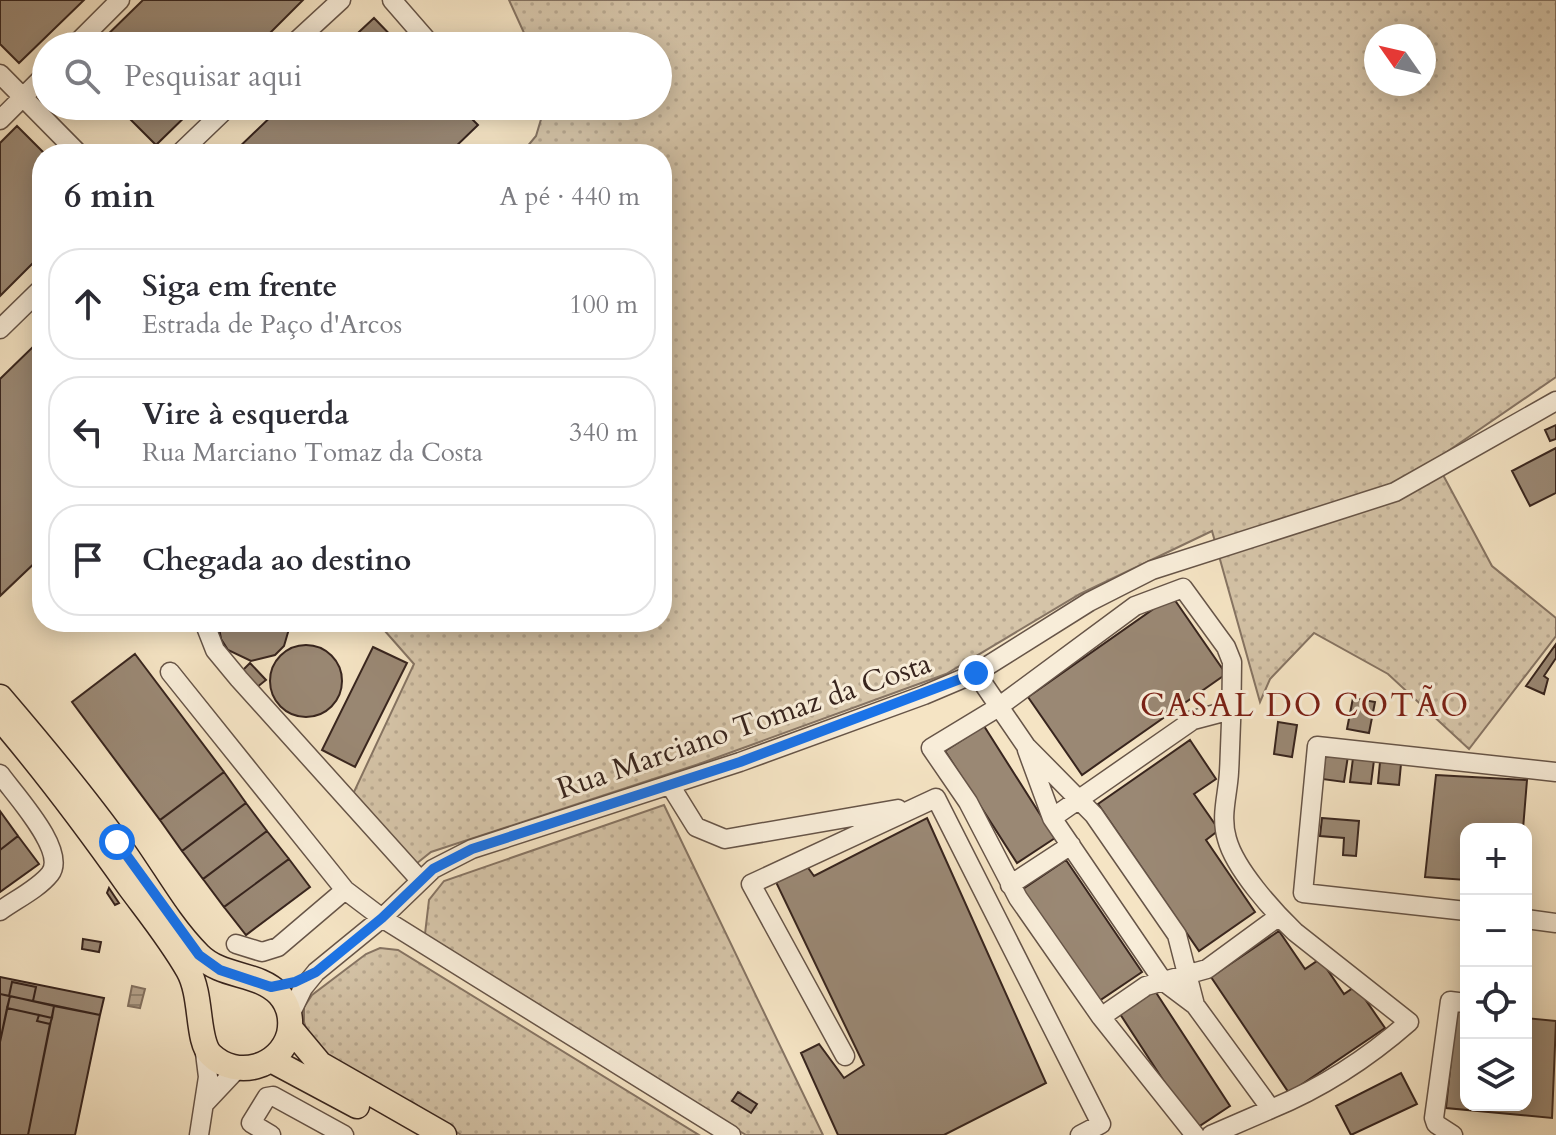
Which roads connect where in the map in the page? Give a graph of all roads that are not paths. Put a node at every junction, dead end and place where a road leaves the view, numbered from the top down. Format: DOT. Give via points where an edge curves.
graph roads {
  1 [pos="120,0"];
  2 [pos="341,0"];
  3 [pos="392,0"];
  4 [pos="88,32"];
  5 [pos="306,32"];
  6 [pos="420,32"];
  7 [pos="0,74"];
  8 [pos="32,88"];
  9 [pos="23,97"];
  10 [pos="32,106"];
  11 [pos="0,120"];
  12 [pos="46,120"];
  13 [pos="214,120"];
  14 [pos="69,144"];
  15 [pos="189,144"];
  16 [pos="32,298"];
  17 [pos="0,329"];
  18 [pos="1556,401"];
  19 [pos="208,632"];
  20 [pos="170,672"];
  21 [pos="976,673"];
  22 [pos="0,697"];
  23 [pos="997,708"];
  24 [pos="1231,710"];
  25 [pos="0,718"];
  26 [pos="1026,746"];
  27 [pos="1556,772"];
  28 [pos="0,774"];
  29 [pos="670,785"];
  30 [pos="1080,798"];
  31 [pos="914,810"];
  32 [pos="1052,818"];
  33 [pos="1071,845"];
  34 [pos="420,880"];
  35 [pos="1010,885"];
  36 [pos="345,890"];
  37 [pos="1460,910"];
  38 [pos="0,911"];
  39 [pos="1278,917"];
  40 [pos="382,918"];
  41 [pos="1532,920"];
  42 [pos="1556,923"];
  43 [pos="236,944"];
  44 [pos="316,972"];
  45 [pos="1189,975"];
  46 [pos="246,979"];
  47 [pos="1163,981"];
  48 [pos="271,987"];
  49 [pos="1460,1002"];
  50 [pos="1195,1005"];
  51 [pos="201,1016"];
  52 [pos="1101,1017"];
  53 [pos="290,1021"];
  54 [pos="204,1045"];
  55 [pos="845,1056"];
  56 [pos="271,1060"];
  57 [pos="238,1068"];
  58 [pos="206,1102"];
  59 [pos="1271,1109"];
  60 [pos="199,1135"];
  61 [pos="271,1135"];
  62 [pos="344,1135"];
  63 [pos="410,1135"];
  64 [pos="444,1135"];
  65 [pos="731,1135"];
  66 [pos="1080,1135"];
  67 [pos="1195,1135"];
  68 [pos="1211,1135"];
  69 [pos="1453,1135"];
  1 -- 4 [label="street"];
  2 -- 5 [label="street"];
  3 -- 6 [label="street"];
  7 -- 9 [label="street"];
  8 -- 9 [label="street"];
  9 -- 10 [label="street"];
  9 -- 11 [label="street"];
  12 -- 14 [label="street"];
  13 -- 15 [label="street"];
  16 -- 17 [label="street"];
  18 -- 21 [label="street, Rua Marciano Tomaz da Costa" via="1375,501 1152,570 1089,602"];
  19 -- 34 [label="street" via="215,650 239,679"];
  20 -- 36 [label="street"];
  21 -- 23 [label="street"];
  21 -- 29 [label="street, Rua Marciano Tomaz da Costa"];
  22 -- 46 [label="main road" via="66,774 199,955"];
  23 -- 24 [label="street" via="1135,606 1183,588 1232,662"];
  23 -- 26 [label="street"];
  23 -- 35 [label="street" via="931,748 968,802"];
  24 -- 30 [label="street" via="1193,720"];
  24 -- 39 [label="street" via="1227,839"];
  25 -- 51 [label="main road" via="70,803 172,945 191,976"];
  26 -- 30 [label="street"];
  26 -- 32 [label="street"];
  27 -- 37 [label="street" via="1317,746 1303,893"];
  28 -- 38 [label="street" via="51,845 55,862 47,877"];
  29 -- 31 [label="street" via="696,827 725,839"];
  29 -- 34 [label="street, Rua Marciano Tomaz da Costa" via="472,849"];
  30 -- 32 [label="street"];
  30 -- 45 [label="street" via="1177,935"];
  31 -- 55 [label="street" via="751,884"];
  31 -- 66 [label="street" via="936,798 1101,1124"];
  32 -- 33 [label="street"];
  33 -- 35 [label="street"];
  33 -- 47 [label="street"];
  34 -- 40 [label="street, Rua Marciano Tomaz da Costa"];
  35 -- 52 [label="street"];
  36 -- 40 [label="street"];
  36 -- 43 [label="street" via="278,947 262,952"];
  39 -- 45 [label="street" via="1207,969"];
  39 -- 59 [label="street" via="1409,1022 1376,1051"];
  40 -- 44 [label="street, Rua Marciano Tomaz da Costa"];
  40 -- 65 [label="street"];
  41 -- 42 [label="street"];
  44 -- 48 [label="street, Rua Marciano Tomaz da Costa"];
  44 -- 53 [label="street, Rua Marciano Tomaz da Costa"];
  45 -- 47 [label="street"];
  45 -- 50 [label="street"];
  46 -- 48 [label="main road"];
  46 -- 51 [label="main road" via="217,989"];
  47 -- 50 [label="street"];
  47 -- 52 [label="street" via="1146,986"];
  48 -- 53 [label="main road" via="281,996"];
  49 -- 69 [label="street" via="1450,1001 1434,1118"];
  50 -- 59 [label="street"];
  51 -- 54 [label="main road"];
  52 -- 67 [label="street"];
  53 -- 56 [label="main road" via="280,1052"];
  53 -- 64 [label="main road" via="320,1064"];
  54 -- 57 [label="main road" via="221,1062"];
  54 -- 58 [label="street"];
  56 -- 57 [label="main road"];
  56 -- 63 [label="main road"];
  57 -- 58 [label="street"];
  58 -- 60 [label="street"];
  59 -- 68 [label="street"];
  61 -- 62 [label="street" via="251,1123 267,1097 273,1096"];
}
